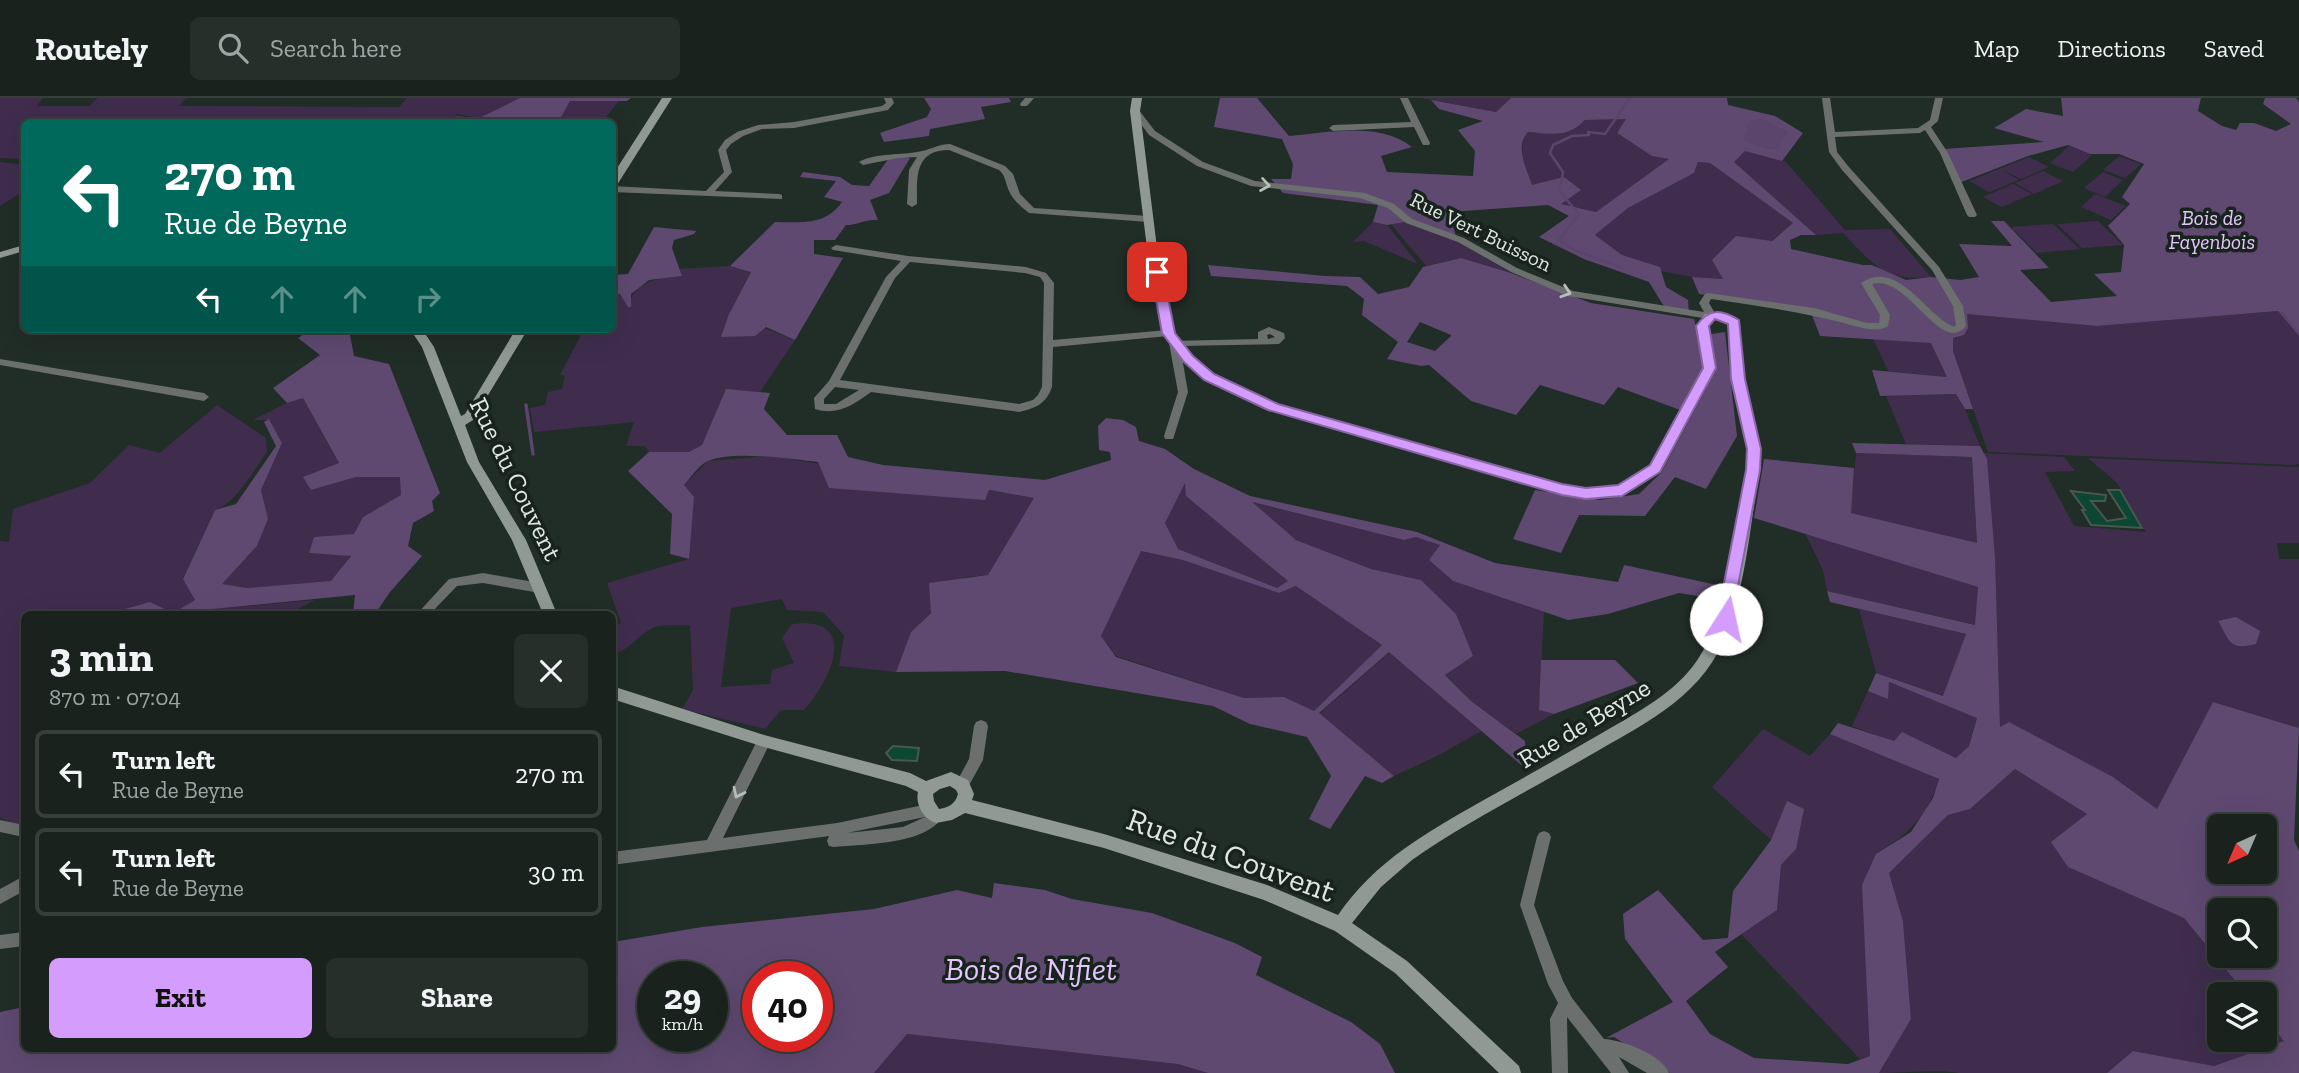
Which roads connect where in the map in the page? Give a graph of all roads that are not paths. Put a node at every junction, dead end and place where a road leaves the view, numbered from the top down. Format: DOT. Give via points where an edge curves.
graph roads {
  1 [pos="667,98"];
  2 [pos="888,98"];
  3 [pos="1404,98"];
  4 [pos="1826,98"];
  5 [pos="1939,98"];
  6 [pos="1136,105"];
  7 [pos="1418,124"];
  8 [pos="1927,127"];
  9 [pos="1333,128"];
  10 [pos="1831,135"];
  11 [pos="1426,143"];
  12 [pos="923,154"];
  13 [pos="863,162"];
  14 [pos="616,181"];
  15 [pos="616,187"];
  16 [pos="709,194"];
  17 [pos="779,197"];
  18 [pos="912,204"];
  19 [pos="1972,215"];
  20 [pos="1147,219"];
  21 [pos="836,248"];
  22 [pos="21,249"];
  23 [pos="0,254"];
  24 [pos="908,259"];
  25 [pos="1710,316"];
  26 [pos="419,333"];
  27 [pos="520,333"];
  28 [pos="1171,338"];
  29 [pos="1263,342"];
  30 [pos="1049,344"];
  31 [pos="0,362"];
  32 [pos="833,383"];
  33 [pos="869,388"];
  34 [pos="205,397"];
  35 [pos="457,424"];
  36 [pos="1169,436"];
  37 [pos="540,587"];
  38 [pos="426,611"];
  39 [pos="550,611"];
  40 [pos="616,694"];
  41 [pos="981,726"];
  42 [pos="764,741"];
  43 [pos="962,785"];
  44 [pos="927,789"];
  45 [pos="963,805"];
  46 [pos="932,813"];
  47 [pos="0,827"];
  48 [pos="21,830"];
  49 [pos="1544,837"];
  50 [pos="834,841"];
  51 [pos="712,845"];
  52 [pos="616,858"];
  53 [pos="21,885"];
  54 [pos="0,897"];
  55 [pos="1340,925"];
  56 [pos="21,939"];
  57 [pos="0,942"];
  58 [pos="1566,1003"];
  59 [pos="1602,1047"];
  60 [pos="1512,1073"];
  61 [pos="1560,1073"];
  62 [pos="1621,1073"];
  63 [pos="1661,1073"];
  1 -- 14 [label="street"];
  2 -- 16 [label="street" via="885,108 740,134 722,150 728,172"];
  3 -- 7 [label="street"];
  4 -- 10 [label="street"];
  5 -- 8 [label="street" via="1934,121"];
  6 -- 20 [label="street"];
  6 -- 25 [label="street, Rue Vert Buisson, one-way" via="1152,132 1200,164 1254,184 1363,195 1379,200 1409,221 1461,240 1514,270 1571,294"];
  7 -- 9 [label="street"];
  7 -- 11 [label="street"];
  8 -- 10 [label="street"];
  8 -- 19 [label="street"];
  10 -- 25 [label="street" via="1833,152 1845,168 1936,270 1958,306 1961,326 1945,329 1920,302 1878,278 1866,283 1885,315 1883,326 1708,296 1704,303"];
  12 -- 13 [label="street"];
  12 -- 18 [label="street" via="913,170"];
  12 -- 20 [label="street" via="950,147 1002,168 1021,202 1032,211"];
  15 -- 16 [label="street"];
  16 -- 17 [label="street"];
  20 -- 28 [label="street"];
  21 -- 24 [label="street"];
  22 -- 23 [label="street"];
  24 -- 30 [label="street" via="1043,275 1049,283"];
  24 -- 32 [label="street" via="891,277"];
  25 -- 28 [label="street" via="1702,326 1709,368 1655,469 1622,490 1586,494 1273,407 1209,377"];
  25 -- 55 [label="street, Rue de Beyne" via="1734,323 1738,379 1754,449 1726,619 1704,664 1670,698 1639,719 1388,868"];
  26 -- 35 [label="street, Rue du Couvent"];
  27 -- 35 [label="street" via="469,417"];
  28 -- 29 [label="street"];
  28 -- 30 [label="street"];
  28 -- 36 [label="street" via="1183,392"];
  30 -- 33 [label="street" via="1043,398 1019,408"];
  31 -- 34 [label="street"];
  32 -- 33 [label="street"];
  32 -- 33 [label="street" via="819,398 819,406 828,410"];
  35 -- 37 [label="street, Rue du Couvent"];
  37 -- 38 [label="street" via="483,578 453,582"];
  37 -- 39 [label="street, Rue du Couvent"];
  40 -- 42 [label="street"];
  41 -- 43 [label="street" via="976,760"];
  42 -- 44 [label="street" via="910,780"];
  42 -- 51 [label="street, one-way"];
  43 -- 44 [label="street" via="951,779 937,781"];
  43 -- 45 [label="street" via="967,794"];
  44 -- 46 [label="street" via="924,797"];
  45 -- 46 [label="street" via="949,815"];
  45 -- 55 [label="street, Rue du Couvent" via="1104,841 1242,885"];
  46 -- 50 [label="street" via="922,827 900,834"];
  46 -- 51 [label="street"];
  47 -- 48 [label="street"];
  49 -- 58 [label="street" via="1527,905"];
  51 -- 52 [label="street"];
  53 -- 54 [label="street"];
  55 -- 60 [label="street, Rue du Couvent" via="1401,967"];
  56 -- 57 [label="street"];
  58 -- 59 [label="street"];
  58 -- 61 [label="street" via="1558,1019"];
  59 -- 62 [label="street"];
  59 -- 63 [label="street" via="1630,1053"];
}
